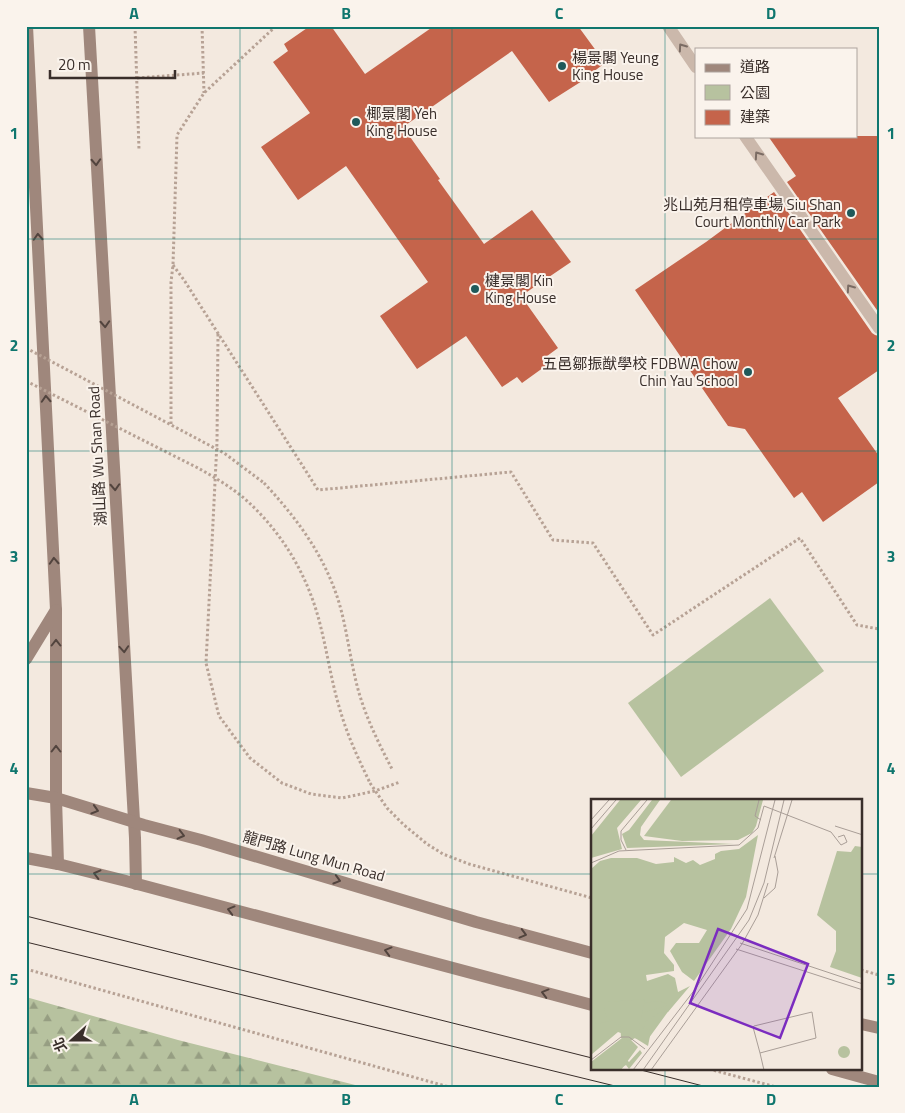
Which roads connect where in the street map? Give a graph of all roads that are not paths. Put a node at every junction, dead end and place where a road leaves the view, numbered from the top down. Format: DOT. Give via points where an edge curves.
graph roads {
  1 [pos="27,26"];
  2 [pos="89,26"];
  3 [pos="668,26"];
  4 [pos="695,66"];
  5 [pos="746,138"];
  6 [pos="879,328"];
  7 [pos="56,610"];
  8 [pos="26,658"];
  9 [pos="26,794"];
  10 [pos="56,798"];
  11 [pos="134,822"];
  12 [pos="26,858"];
  13 [pos="58,864"];
  14 [pos="136,884"];
  15 [pos="591,953"];
  16 [pos="591,1005"];
  17 [pos="862,1024"];
  18 [pos="879,1028"];
  19 [pos="836,1070"];
  20 [pos="879,1082"];
  7 -- 1 [label="main road, one-way"];
  2 -- 11 [label="main road, 湖山路 Wu Shan Road, one-way"];
  4 -- 3 [label="lane, one-way"];
  6 -- 5 [label="lane, one-way"];
  7 -- 8 [label="main road"];
  10 -- 7 [label="main road, one-way"];
  9 -- 10 [label="main road, 龍門路 Lung Mun Road"];
  10 -- 11 [label="main road, 龍門路 Lung Mun Road, one-way"];
  10 -- 13 [label="main road"];
  11 -- 14 [label="main road, 湖山路 Wu Shan Road"];
  11 -- 15 [label="main road, 龍門路 Lung Mun Road, one-way"];
  12 -- 13 [label="main road"];
  14 -- 13 [label="main road, one-way"];
  16 -- 14 [label="main road, one-way"];
  17 -- 18 [label="main road"];
  19 -- 20 [label="main road"];
}
